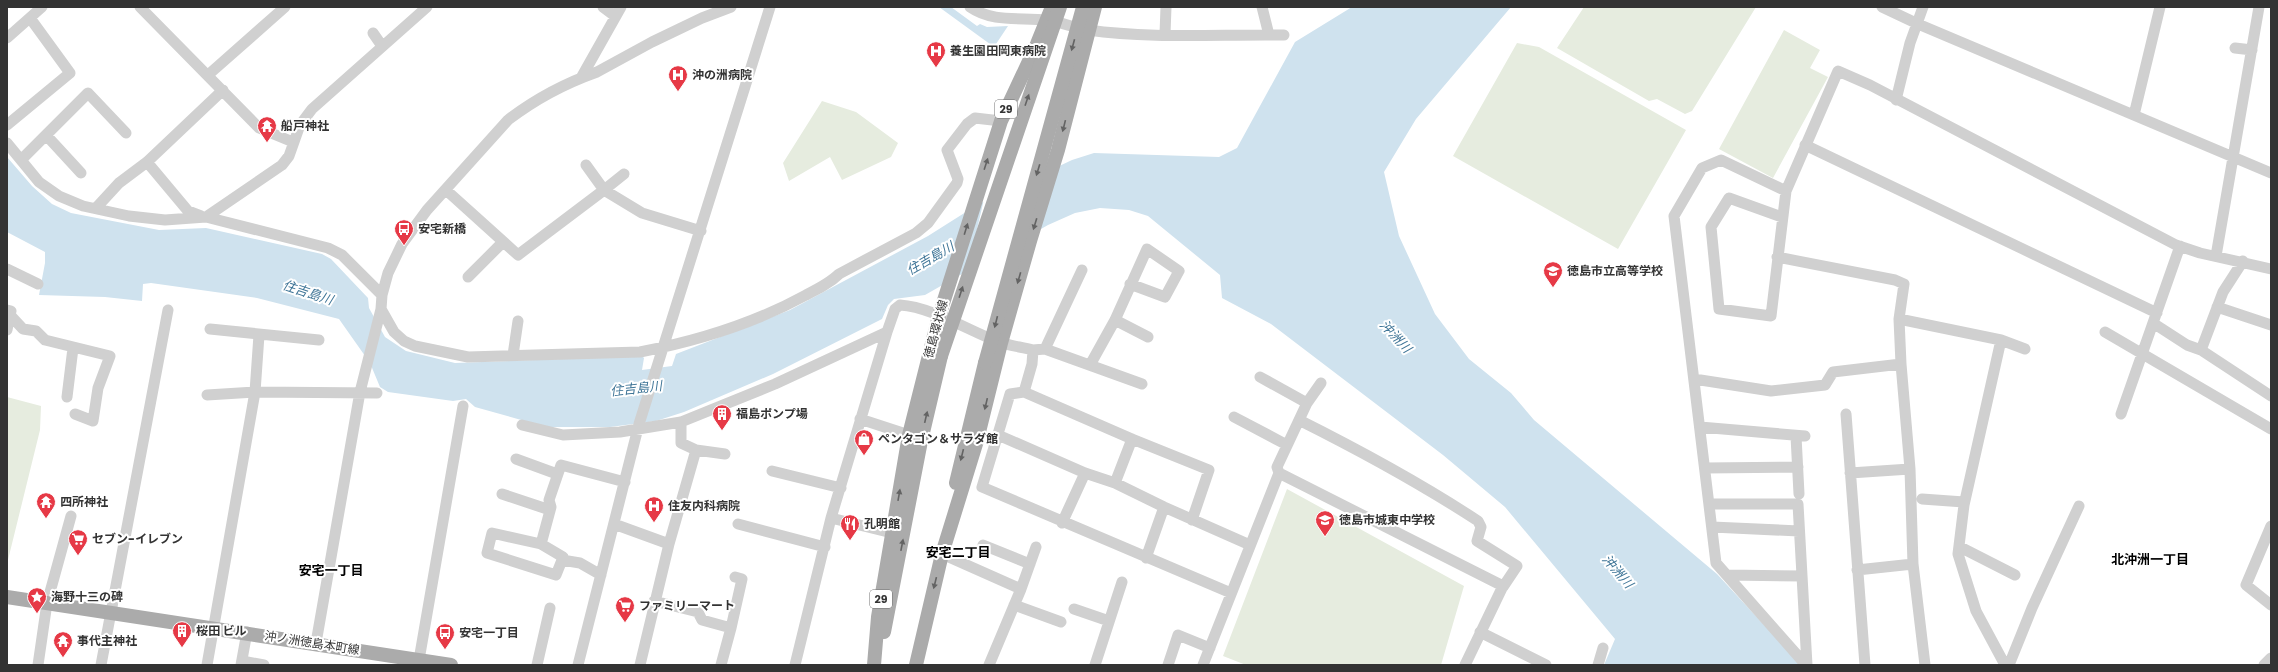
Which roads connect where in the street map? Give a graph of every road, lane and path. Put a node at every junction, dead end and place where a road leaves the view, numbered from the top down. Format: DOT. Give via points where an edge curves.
graph roads {
  1 [pos="140,7"];
  2 [pos="286,7"];
  3 [pos="427,7"];
  4 [pos="603,7"];
  5 [pos="731,7"];
  6 [pos="770,7"];
  7 [pos="970,7"];
  8 [pos="1052,7"];
  9 [pos="1060,7"];
  10 [pos="1083,7"];
  11 [pos="1095,7"];
  12 [pos="1166,7"];
  13 [pos="1262,7"];
  14 [pos="1882,7"];
  15 [pos="1923,7"];
  16 [pos="2160,7"];
  17 [pos="2259,7"];
  18 [pos="33,12"];
  19 [pos="618,12"];
  20 [pos="1047,20"];
  21 [pos="1918,24"];
  22 [pos="1088,30"];
  23 [pos="373,33"];
  24 [pos="1165,34"];
  25 [pos="1269,35"];
  26 [pos="1284,35"];
  27 [pos="7,38"];
  28 [pos="382,46"];
  29 [pos="2235,48"];
  30 [pos="2252,50"];
  31 [pos="208,75"];
  32 [pos="581,78"];
  33 [pos="223,90"];
  34 [pos="1896,100"];
  35 [pos="2134,115"];
  36 [pos="1001,121"];
  37 [pos="7,125"];
  38 [pos="126,133"];
  39 [pos="46,135"];
  40 [pos="293,142"];
  41 [pos="7,143"];
  42 [pos="1805,145"];
  43 [pos="2233,157"];
  44 [pos="21,160"];
  45 [pos="147,162"];
  46 [pos="586,165"];
  47 [pos="81,173"];
  48 [pos="2271,173"];
  49 [pos="624,174"];
  50 [pos="446,190"];
  51 [pos="604,190"];
  52 [pos="1786,191"];
  53 [pos="96,208"];
  54 [pos="204,217"];
  55 [pos="1782,217"];
  56 [pos="701,231"];
  57 [pos="503,242"];
  58 [pos="2180,246"];
  59 [pos="2216,256"];
  60 [pos="1777,257"];
  61 [pos="2242,261"];
  62 [pos="7,269"];
  63 [pos="2271,269"];
  64 [pos="1082,270"];
  65 [pos="468,277"];
  66 [pos="38,284"];
  67 [pos="1130,284"];
  68 [pos="382,295"];
  69 [pos="2217,307"];
  70 [pos="168,310"];
  71 [pos="8,312"];
  72 [pos="380,314"];
  73 [pos="939,316"];
  74 [pos="2155,318"];
  75 [pos="1899,319"];
  76 [pos="1115,320"];
  77 [pos="518,321"];
  78 [pos="2271,325"];
  79 [pos="210,329"];
  80 [pos="7,330"];
  81 [pos="887,332"];
  82 [pos="2105,332"];
  83 [pos="259,335"];
  84 [pos="1148,336"];
  85 [pos="319,340"];
  86 [pos="2001,340"];
  87 [pos="1001,343"];
  88 [pos="664,347"];
  89 [pos="73,348"];
  90 [pos="1045,349"];
  91 [pos="2025,349"];
  92 [pos="1033,350"];
  93 [pos="2201,350"];
  94 [pos="2142,354"];
  95 [pos="513,355"];
  96 [pos="1901,364"];
  97 [pos="1090,365"];
  98 [pos="1260,377"];
  99 [pos="1694,379"];
  100 [pos="1142,384"];
  101 [pos="1321,384"];
  102 [pos="255,392"];
  103 [pos="360,392"];
  104 [pos="1024,392"];
  105 [pos="377,393"];
  106 [pos="207,395"];
  107 [pos="2271,395"];
  108 [pos="67,396"];
  109 [pos="1307,403"];
  110 [pos="464,406"];
  111 [pos="75,414"];
  112 [pos="1846,414"];
  113 [pos="2121,414"];
  114 [pos="1234,417"];
  115 [pos="860,419"];
  116 [pos="1299,420"];
  117 [pos="681,422"];
  118 [pos="522,425"];
  119 [pos="639,427"];
  120 [pos="1700,427"];
  121 [pos="2271,429"];
  122 [pos="909,434"];
  123 [pos="998,436"];
  124 [pos="1132,440"];
  125 [pos="1287,445"];
  126 [pos="696,450"];
  127 [pos="724,454"];
  128 [pos="516,459"];
  129 [pos="1798,467"];
  130 [pos="1705,468"];
  131 [pos="1910,469"];
  132 [pos="772,471"];
  133 [pos="1085,473"];
  134 [pos="1279,473"];
  135 [pos="1850,473"];
  136 [pos="558,474"];
  137 [pos="625,482"];
  138 [pos="1115,483"];
  139 [pos="841,488"];
  140 [pos="502,494"];
  141 [pos="1799,494"];
  142 [pos="1922,499"];
  143 [pos="1964,502"];
  144 [pos="1709,504"];
  145 [pos="2079,506"];
  146 [pos="1164,507"];
  147 [pos="550,510"];
  148 [pos="71,516"];
  149 [pos="831,518"];
  150 [pos="1192,520"];
  151 [pos="1062,522"];
  152 [pos="614,524"];
  153 [pos="738,524"];
  154 [pos="2271,526"];
  155 [pos="1712,527"];
  156 [pos="1799,531"];
  157 [pos="892,533"];
  158 [pos="541,544"];
  159 [pos="669,544"];
  160 [pos="983,545"];
  161 [pos="1250,545"];
  162 [pos="825,547"];
  163 [pos="1036,547"];
  164 [pos="1960,548"];
  165 [pos="942,554"];
  166 [pos="1146,558"];
  167 [pos="562,560"];
  168 [pos="1030,564"];
  169 [pos="1913,564"];
  170 [pos="1857,570"];
  171 [pos="2015,574"];
  172 [pos="601,575"];
  173 [pos="1727,575"];
  174 [pos="1802,576"];
  175 [pos="735,577"];
  176 [pos="1122,582"];
  177 [pos="1503,587"];
  178 [pos="1021,589"];
  179 [pos="1231,593"];
  180 [pos="7,597"];
  181 [pos="654,601"];
  182 [pos="47,603"];
  183 [pos="1014,605"];
  184 [pos="2271,605"];
  185 [pos="550,608"];
  186 [pos="1074,609"];
  187 [pos="110,612"];
  188 [pos="1110,621"];
  189 [pos="1060,622"];
  190 [pos="215,628"];
  191 [pos="731,628"];
  192 [pos="246,632"];
  193 [pos="1480,632"];
  194 [pos="316,643"];
  195 [pos="1210,648"];
  196 [pos="1603,648"];
  197 [pos="2271,658"];
  198 [pos="419,660"];
  199 [pos="241,663"];
  200 [pos="38,665"];
  201 [pos="101,665"];
  202 [pos="208,665"];
  203 [pos="264,665"];
  204 [pos="451,665"];
  205 [pos="537,665"];
  206 [pos="578,665"];
  207 [pos="640,665"];
  208 [pos="721,665"];
  209 [pos="795,665"];
  210 [pos="875,665"];
  211 [pos="916,665"];
  212 [pos="989,665"];
  213 [pos="1095,665"];
  214 [pos="1168,665"];
  215 [pos="1203,665"];
  216 [pos="1465,665"];
  217 [pos="1546,665"];
  218 [pos="1598,665"];
  219 [pos="1807,665"];
  220 [pos="1865,665"];
  221 [pos="1925,665"];
  222 [pos="2005,665"];
  223 [pos="2009,665"];
  224 [pos="2264,665"];
  1 -- 31 [label="street"];
  2 -- 31 [label="street"];
  3 -- 28 [label="street"];
  4 -- 19 [label="street"];
  5 -- 32 [label="street" via="702,18"];
  6 -- 56 [label="street"];
  7 -- 20 [label="street" via="980,14 994,18"];
  8 -- 20 [label="main road, 徳島環状線 / 29"];
  210 -- 9 [label="main road, 29, one-way, bridge" via="889,610 921,441 941,356"];
  10 -- 165 [label="main road, one-way, bridge" via="985,363 961,458"];
  11 -- 22 [label="main road"];
  12 -- 24 [label="street"];
  13 -- 25 [label="street"];
  14 -- 21 [label="street"];
  15 -- 21 [label="street"];
  16 -- 35 [label="street"];
  17 -- 30 [label="street"];
  18 -- 27 [label="street"];
  18 -- 37 [label="street" via="70,73"];
  19 -- 32 [label="street"];
  20 -- 22 [label="street"];
  20 -- 36 [label="main road, 徳島環状線 / 29"];
  21 -- 34 [label="street" via="1910,43"];
  21 -- 35 [label="street"];
  22 -- 24 [label="street"];
  22 -- 87 [label="main road, one-way" via="1055,160"];
  23 -- 28 [label="street"];
  24 -- 25 [label="street"];
  25 -- 26 [label="street"];
  28 -- 40 [label="street" via="312,108 300,125"];
  29 -- 30 [label="street"];
  30 -- 43 [label="street" via="2253,71"];
  31 -- 33 [label="street"];
  32 -- 50 [label="street" via="508,120"];
  33 -- 40 [label="street" via="259,128"];
  33 -- 45 [label="street"];
  34 -- 42 [label="street" via="1838,71"];
  34 -- 58 [label="street"];
  35 -- 43 [label="street"];
  73 -- 36 [label="main road, 徳島環状線 / 29, one-way"];
  36 -- 88 [label="street" via="979,117 966,124 947,150 957,182 928,223 916,233 786,306 734,327"];
  38 -- 39 [label="street" via="88,93"];
  39 -- 44 [label="street"];
  39 -- 47 [label="street"];
  40 -- 54 [label="street" via="289,156 282,164"];
  41 -- 44 [label="street"];
  42 -- 52 [label="street"];
  42 -- 74 [label="street"];
  43 -- 48 [label="street"];
  43 -- 59 [label="street"];
  44 -- 53 [label="street" via="39,182 59,196 83,206"];
  45 -- 53 [label="street" via="119,183"];
  45 -- 54 [label="street" via="188,210"];
  46 -- 51 [label="street"];
  49 -- 51 [label="street"];
  50 -- 57 [label="street"];
  50 -- 68 [label="street" via="402,244 388,273"];
  51 -- 56 [label="street" via="642,213"];
  51 -- 57 [label="street" via="518,255"];
  52 -- 55 [label="street"];
  52 -- 99 [label="street" via="1721,160 1702,168 1674,216"];
  53 -- 54 [label="street" via="129,216 165,220"];
  54 -- 68 [label="street" via="328,248 342,255"];
  55 -- 60 [label="street"];
  55 -- 60 [label="street" via="1729,198 1711,227 1719,309 1771,316"];
  56 -- 88 [label="street"];
  57 -- 65 [label="street"];
  58 -- 59 [label="street"];
  58 -- 74 [label="street"];
  59 -- 61 [label="street"];
  60 -- 75 [label="street" via="1904,284"];
  61 -- 63 [label="street"];
  61 -- 69 [label="street"];
  62 -- 66 [label="street"];
  64 -- 90 [label="street"];
  67 -- 67 [label="street" via="1147,248 1179,271 1165,297"];
  67 -- 76 [label="street"];
  68 -- 72 [label="street"];
  69 -- 78 [label="street"];
  69 -- 93 [label="street"];
  70 -- 187 [label="street"];
  71 -- 80 [label="street"];
  71 -- 89 [label="street" via="23,329 36,331 45,340"];
  72 -- 95 [label="street" via="404,341 416,346 468,357"];
  72 -- 103 [label="street"];
  73 -- 81 [label="street" via="900,305 895,310"];
  73 -- 87 [label="street"];
  73 -- 122 [label="main road, 徳島環状線 / 29"];
  74 -- 93 [label="street" via="2187,345"];
  74 -- 94 [label="street"];
  75 -- 86 [label="street"];
  75 -- 96 [label="street"];
  76 -- 84 [label="street"];
  76 -- 97 [label="street"];
  77 -- 95 [label="street"];
  79 -- 83 [label="street"];
  81 -- 115 [label="street"];
  81 -- 117 [label="street" via="775,384"];
  82 -- 94 [label="street"];
  83 -- 85 [label="street"];
  83 -- 102 [label="street"];
  86 -- 91 [label="street"];
  86 -- 143 [label="street"];
  87 -- 92 [label="street"];
  87 -- 165 [label="main road, one-way" via="976,444"];
  88 -- 95 [label="street" via="640,352"];
  88 -- 119 [label="street"];
  89 -- 108 [label="street"];
  89 -- 111 [label="street" via="110,356 98,388 92,421"];
  90 -- 92 [label="street"];
  90 -- 97 [label="street"];
  92 -- 104 [label="street"];
  93 -- 107 [label="street"];
  94 -- 113 [label="street"];
  94 -- 121 [label="street" via="2177,372"];
  96 -- 99 [label="street" via="1833,372 1825,385 1771,391"];
  96 -- 131 [label="street"];
  97 -- 100 [label="street"];
  98 -- 109 [label="street"];
  99 -- 120 [label="street"];
  101 -- 109 [label="street"];
  102 -- 103 [label="street"];
  102 -- 106 [label="street"];
  102 -- 190 [label="street"];
  103 -- 105 [label="street"];
  103 -- 194 [label="street"];
  104 -- 123 [label="street" via="1010,394"];
  104 -- 124 [label="street"];
  109 -- 116 [label="street"];
  110 -- 198 [label="street"];
  112 -- 135 [label="street"];
  114 -- 125 [label="street"];
  115 -- 122 [label="street"];
  115 -- 139 [label="street"];
  116 -- 125 [label="street"];
  116 -- 177 [label="street" via="1376,458 1478,521 1481,527 1477,541 1517,566"];
  117 -- 119 [label="street"];
  117 -- 126 [label="street" via="681,443"];
  118 -- 119 [label="street" via="563,435 620,432"];
  119 -- 137 [label="street"];
  120 -- 129 [label="street" via="1800,436"];
  120 -- 130 [label="street"];
  157 -- 122 [label="main road, 徳島環状線 / 29, one-way"];
  123 -- 133 [label="street"];
  123 -- 151 [label="street" via="982,487"];
  124 -- 138 [label="street"];
  124 -- 150 [label="street" via="1209,470"];
  125 -- 134 [label="street" via="1277,466"];
  126 -- 127 [label="street"];
  126 -- 159 [label="street"];
  128 -- 136 [label="street"];
  129 -- 130 [label="street"];
  129 -- 141 [label="street"];
  130 -- 144 [label="street"];
  131 -- 135 [label="street"];
  131 -- 169 [label="street"];
  132 -- 139 [label="street"];
  133 -- 138 [label="street"];
  133 -- 151 [label="street"];
  134 -- 161 [label="street"];
  134 -- 177 [label="street"];
  135 -- 170 [label="street"];
  136 -- 137 [label="street" via="561,465"];
  136 -- 147 [label="street" via="548,500"];
  137 -- 152 [label="street"];
  138 -- 146 [label="street"];
  139 -- 149 [label="street"];
  140 -- 147 [label="street"];
  142 -- 143 [label="street"];
  143 -- 164 [label="street"];
  144 -- 155 [label="street"];
  144 -- 156 [label="street" via="1798,504"];
  145 -- 223 [label="street"];
  146 -- 150 [label="street"];
  146 -- 166 [label="street"];
  147 -- 158 [label="street"];
  148 -- 182 [label="street"];
  149 -- 157 [label="street"];
  149 -- 162 [label="street"];
  150 -- 161 [label="street"];
  151 -- 166 [label="street"];
  152 -- 159 [label="street"];
  152 -- 172 [label="street"];
  153 -- 162 [label="street"];
  154 -- 184 [label="street" via="2246,585"];
  155 -- 156 [label="street"];
  155 -- 173 [label="street" via="1716,563"];
  156 -- 174 [label="street"];
  157 -- 210 [label="main road, 徳島環状線 / 29" via="878,617"];
  158 -- 167 [label="street" via="563,557"];
  158 -- 167 [label="street" via="492,533 487,553 556,575"];
  159 -- 181 [label="street"];
  160 -- 168 [label="street"];
  161 -- 179 [label="street"];
  162 -- 209 [label="street"];
  163 -- 168 [label="street"];
  164 -- 171 [label="street"];
  164 -- 222 [label="street" via="1958,554 1976,611"];
  165 -- 178 [label="street"];
  165 -- 211 [label="main road, one-way"];
  166 -- 179 [label="street"];
  167 -- 172 [label="street" via="580,563"];
  168 -- 178 [label="street"];
  169 -- 170 [label="street"];
  169 -- 221 [label="street"];
  170 -- 220 [label="street"];
  172 -- 206 [label="street"];
  173 -- 174 [label="street"];
  173 -- 219 [label="street"];
  174 -- 219 [label="street"];
  175 -- 191 [label="street" via="742,578"];
  176 -- 188 [label="street"];
  177 -- 193 [label="street"];
  178 -- 183 [label="street"];
  179 -- 195 [label="street"];
  180 -- 182 [label="main road, 沖ノ洲徳島本町線"];
  181 -- 191 [label="street" via="698,612 702,620"];
  181 -- 207 [label="street"];
  182 -- 187 [label="main road, 沖ノ洲徳島本町線"];
  182 -- 200 [label="street"];
  183 -- 189 [label="street"];
  183 -- 212 [label="street"];
  185 -- 205 [label="street"];
  186 -- 188 [label="street"];
  187 -- 190 [label="main road, 沖ノ洲徳島本町線"];
  187 -- 201 [label="street"];
  188 -- 213 [label="street"];
  190 -- 192 [label="main road, 沖ノ洲徳島本町線"];
  190 -- 202 [label="street"];
  191 -- 208 [label="street"];
  192 -- 194 [label="main road, 沖ノ洲徳島本町線"];
  192 -- 199 [label="street"];
  193 -- 216 [label="street"];
  193 -- 217 [label="street"];
  194 -- 198 [label="main road, 沖ノ洲徳島本町線"];
  195 -- 214 [label="street" via="1178,635"];
  195 -- 215 [label="street"];
  196 -- 218 [label="street"];
  197 -- 224 [label="street"];
  198 -- 204 [label="main road, 沖ノ洲徳島本町線"];
  199 -- 203 [label="street"];
}
